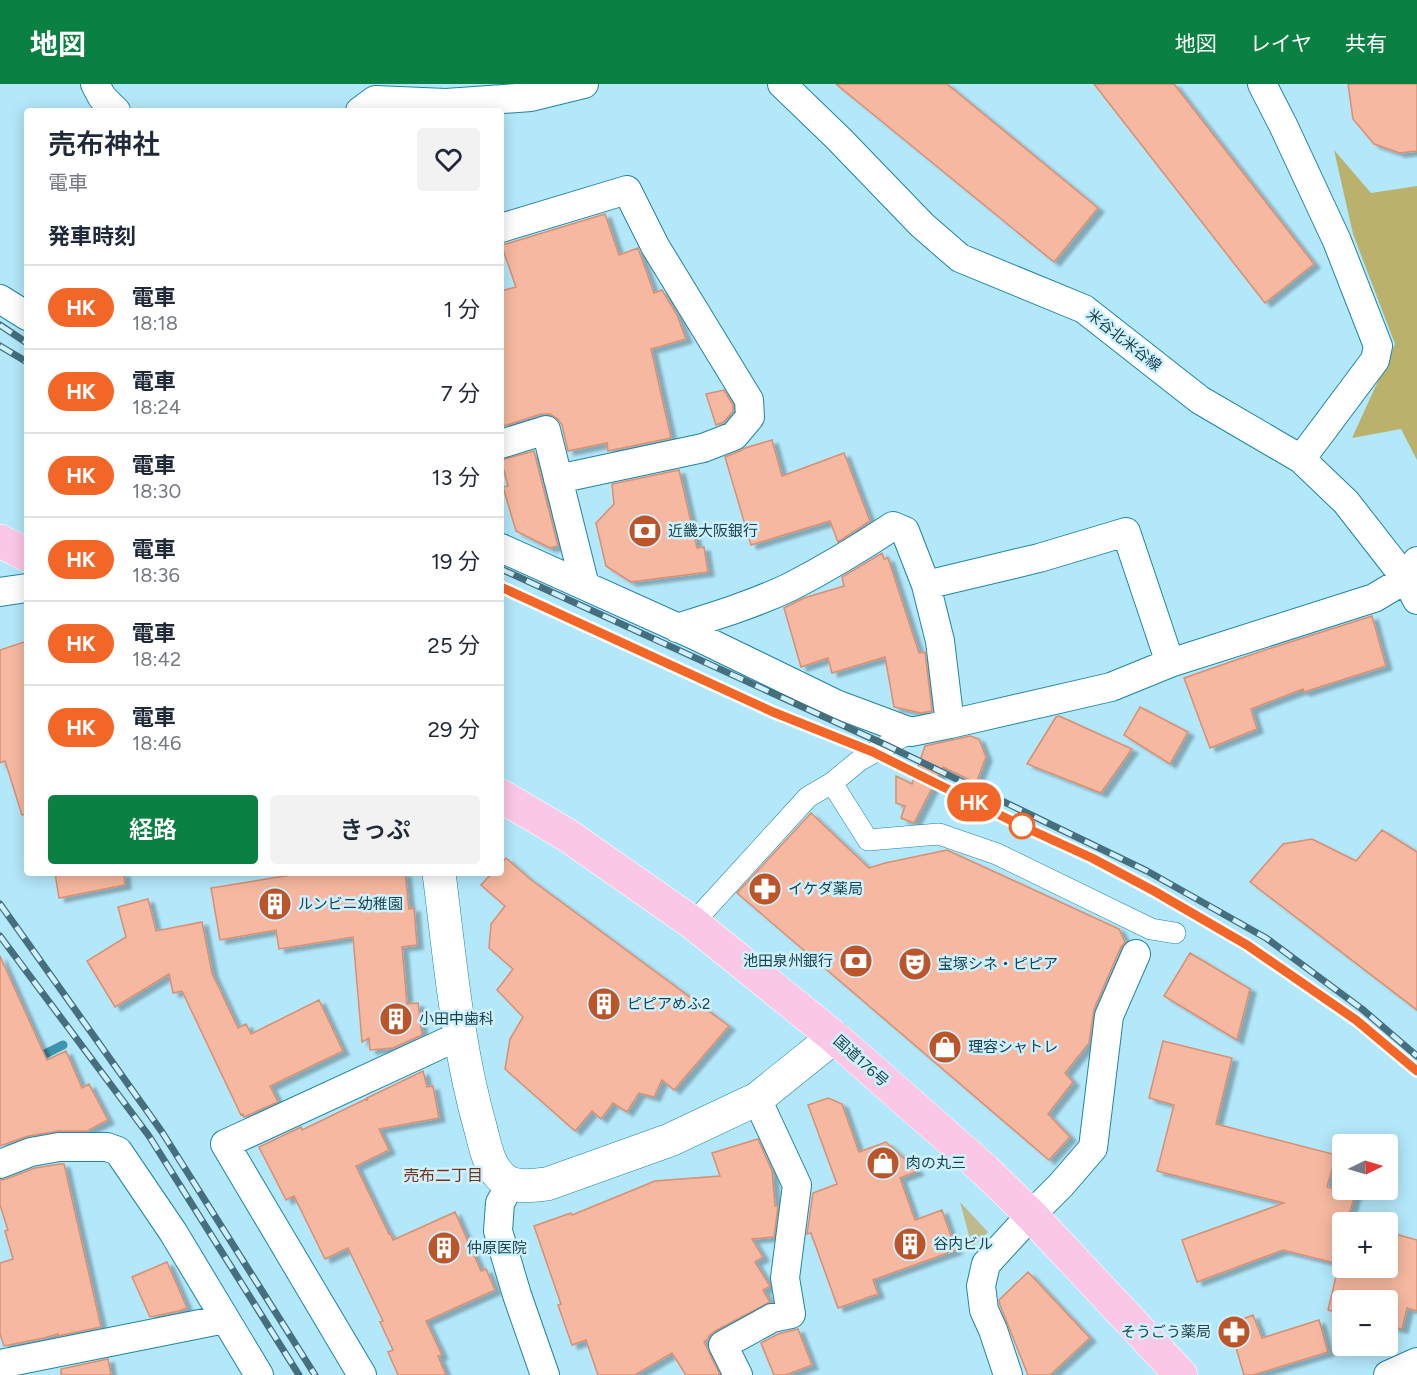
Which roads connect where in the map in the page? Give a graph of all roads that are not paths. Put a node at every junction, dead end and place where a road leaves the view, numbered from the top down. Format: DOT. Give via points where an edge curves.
graph roads {
  1 [pos="95,84"];
  2 [pos="584,84"];
  3 [pos="782,84"];
  4 [pos="1262,84"];
  5 [pos="403,93"];
  6 [pos="113,108"];
  7 [pos="364,108"];
  8 [pos="504,227"];
  9 [pos="0,300"];
  10 [pos="24,314"];
  11 [pos="504,443"];
  12 [pos="1301,459"];
  13 [pos="558,479"];
  14 [pos="0,541"];
  15 [pos="504,549"];
  16 [pos="24,553"];
  17 [pos="1413,580"];
  18 [pos="926,585"];
  19 [pos="585,586"];
  20 [pos="24,588"];
  21 [pos="0,592"];
  22 [pos="677,628"];
  23 [pos="1170,663"];
  24 [pos="950,724"];
  25 [pos="911,732"];
  26 [pos="832,783"];
  27 [pos="504,798"];
  28 [pos="439,876"];
  29 [pos="693,922"];
  30 [pos="1174,933"];
  31 [pos="1136,954"];
  32 [pos="834,1037"];
  33 [pos="461,1039"];
  34 [pos="757,1099"];
  35 [pos="0,1164"];
  36 [pos="511,1183"];
  37 [pos="1031,1215"];
  38 [pos="225,1319"];
  39 [pos="1417,1362"];
  40 [pos="0,1364"];
  41 [pos="259,1375"];
  42 [pos="362,1375"];
  43 [pos="545,1375"];
  44 [pos="738,1375"];
  45 [pos="1008,1375"];
  46 [pos="1181,1375"];
  47 [pos="1388,1375"];
  1 -- 6 [label="street"];
  2 -- 5 [label="street" via="531,97 446,103"];
  3 -- 12 [label="street, 米谷北米谷線" via="960,258 1084,309 1200,400"];
  4 -- 12 [label="street" via="1337,241 1378,346 1375,360"];
  5 -- 7 [label="street" via="375,100"];
  8 -- 13 [label="street" via="627,190 655,246 749,400 750,417 734,436 703,448"];
  9 -- 10 [label="street"];
  11 -- 13 [label="street" via="546,430"];
  12 -- 17 [label="street, 米谷北米谷線" via="1346,502"];
  13 -- 19 [label="street"];
  14 -- 16 [label="highway"];
  15 -- 19 [label="street"];
  17 -- 23 [label="street" via="1374,598"];
  18 -- 22 [label="street" via="905,531 893,526 790,587"];
  18 -- 23 [label="street" via="1126,532"];
  18 -- 24 [label="street" via="940,641"];
  19 -- 22 [label="street"];
  20 -- 21 [label="street"];
  22 -- 25 [label="street" via="836,704"];
  23 -- 24 [label="street" via="1111,687"];
  24 -- 25 [label="street"];
  25 -- 26 [label="street" via="860,760"];
  26 -- 29 [label="street" via="808,797"];
  26 -- 30 [label="street" via="868,840 939,834 997,854 1152,929"];
  27 -- 29 [label="highway, 国道176号" via="567,835"];
  28 -- 33 [label="street"];
  29 -- 32 [label="highway, 国道176号"];
  31 -- 37 [label="street" via="1109,1016 1093,1148"];
  32 -- 34 [label="street"];
  32 -- 37 [label="highway, 国道176号"];
  33 -- 36 [label="street" via="491,1164 500,1177"];
  33 -- 42 [label="street" via="446,1042 225,1144"];
  34 -- 36 [label="street" via="670,1140 568,1177 526,1187"];
  34 -- 44 [label="street" via="796,1185 785,1278 791,1314 771,1318 723,1345"];
  35 -- 38 [label="street" via="58,1147 107,1147 118,1151"];
  36 -- 43 [label="street" via="500,1203 498,1231"];
  37 -- 45 [label="street" via="986,1264 981,1286 984,1310"];
  37 -- 46 [label="highway, 国道176号"];
  38 -- 40 [label="street"];
  38 -- 41 [label="street"];
  39 -- 47 [label="street"];
}
